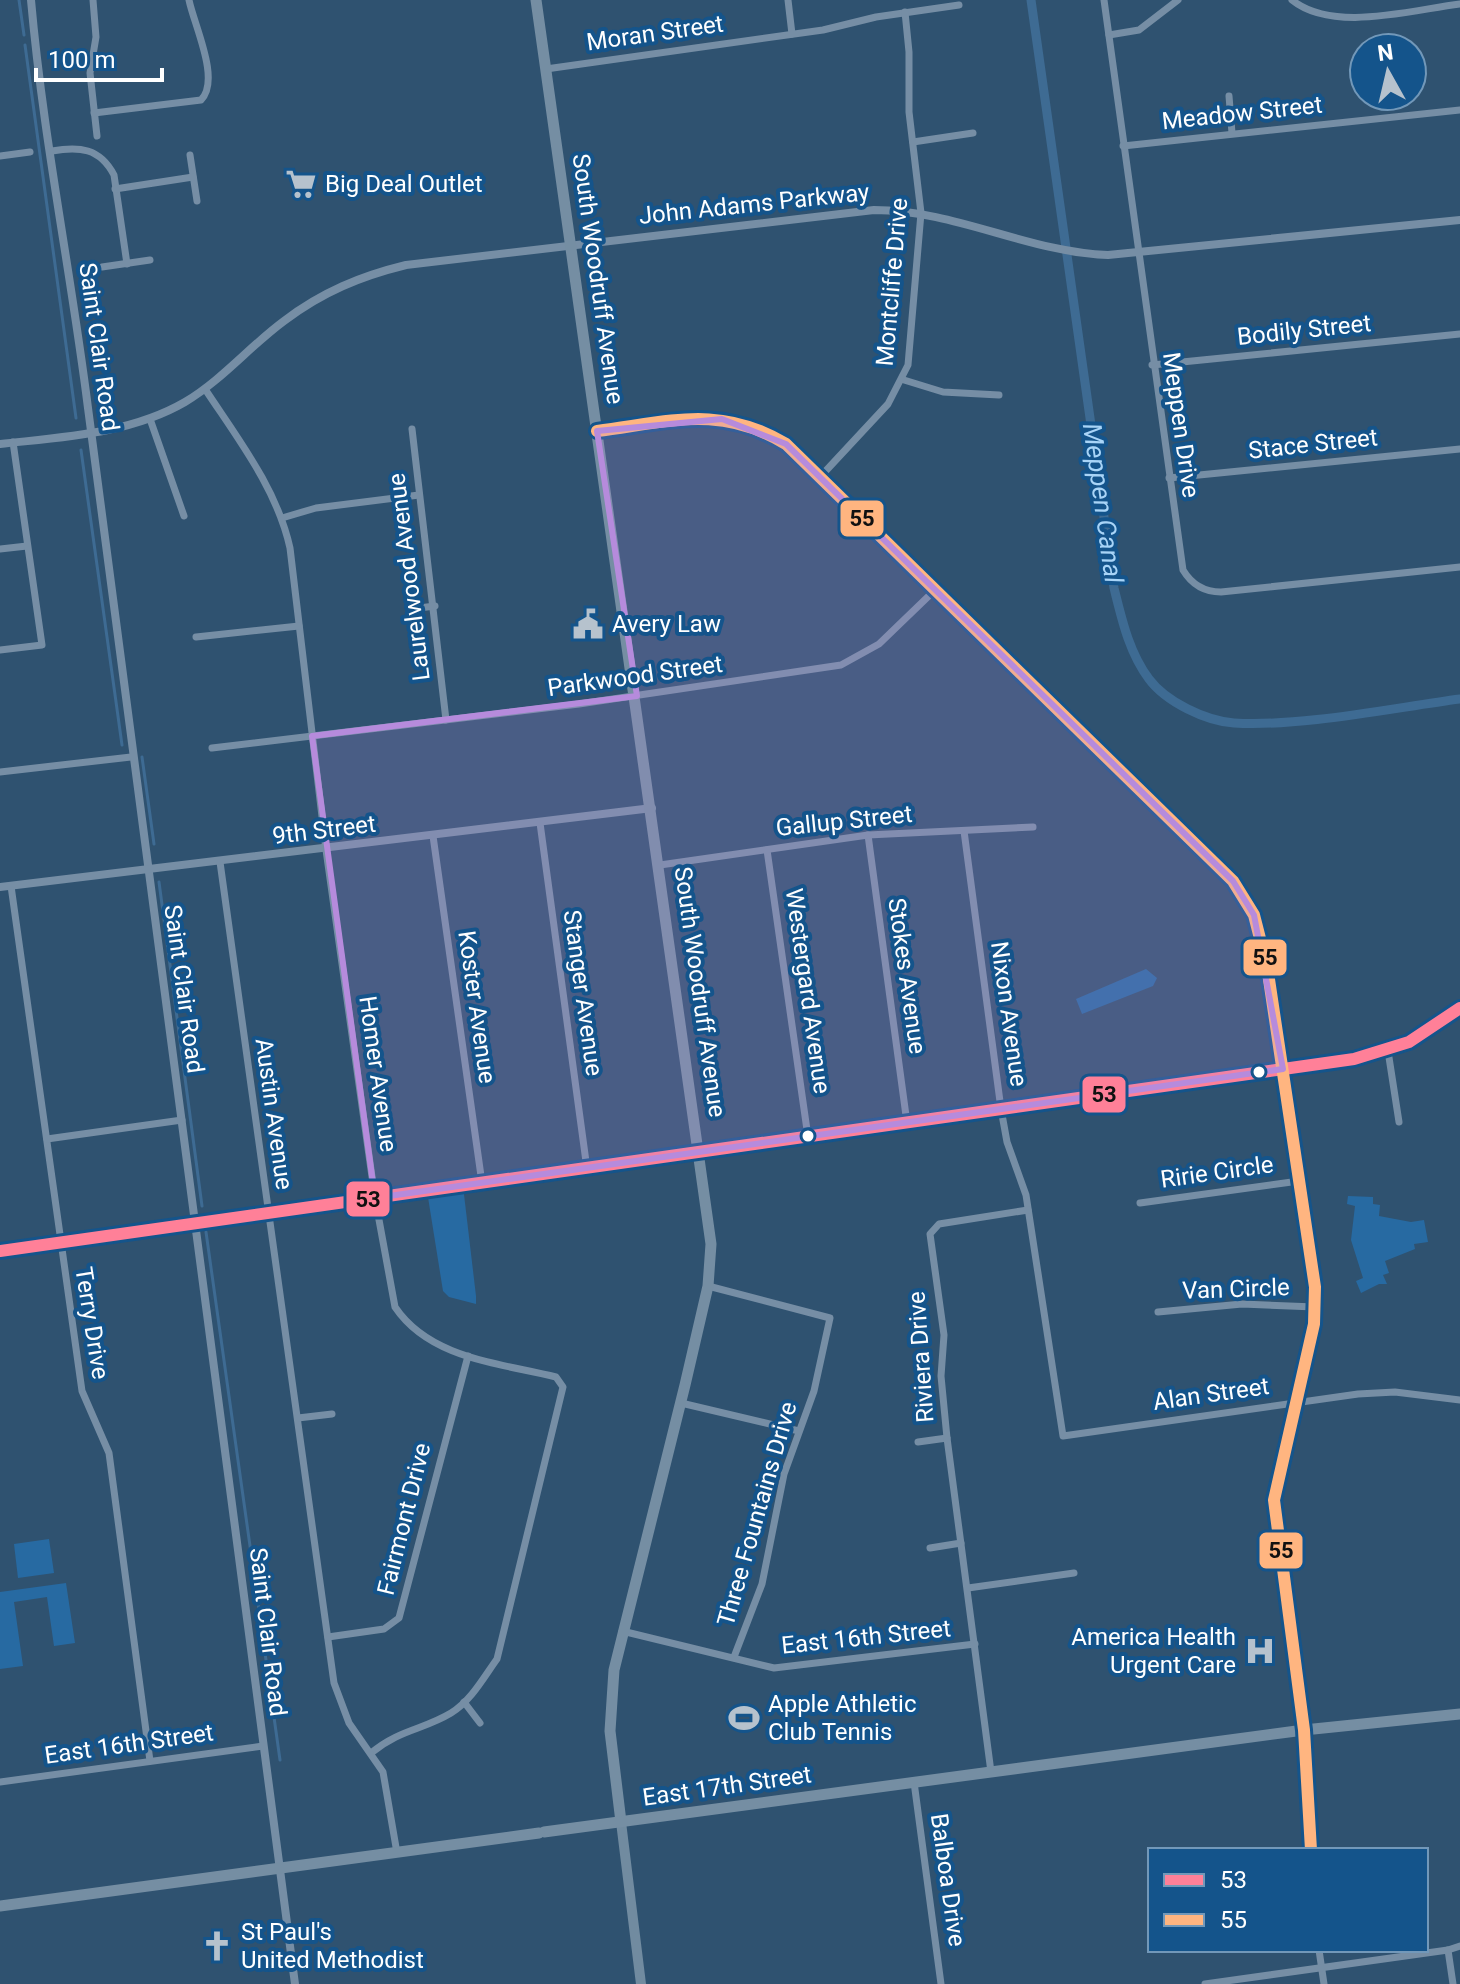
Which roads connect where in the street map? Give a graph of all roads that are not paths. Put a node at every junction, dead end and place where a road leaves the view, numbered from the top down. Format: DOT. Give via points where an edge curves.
graph roads {
  1 [pos="31,0"];
  2 [pos="93,0"];
  3 [pos="189,0"];
  4 [pos="536,0"];
  5 [pos="788,0"];
  6 [pos="1104,0"];
  7 [pos="1178,0"];
  8 [pos="1292,0"];
  9 [pos="1460,4"];
  10 [pos="959,5"];
  11 [pos="905,12"];
  12 [pos="792,34"];
  13 [pos="1109,35"];
  14 [pos="546,69"];
  15 [pos="1229,96"];
  16 [pos="1460,110"];
  17 [pos="94,113"];
  18 [pos="973,133"];
  19 [pos="1232,133"];
  20 [pos="97,136"];
  21 [pos="913,142"];
  22 [pos="1123,146"];
  23 [pos="52,151"];
  24 [pos="30,152"];
  25 [pos="190,155"];
  26 [pos="0,156"];
  27 [pos="193,177"];
  28 [pos="115,189"];
  29 [pos="197,201"];
  30 [pos="921,213"];
  31 [pos="1460,220"];
  32 [pos="569,245"];
  33 [pos="1137,254"];
  34 [pos="150,260"];
  35 [pos="127,264"];
  36 [pos="102,267"];
  37 [pos="1460,334"];
  38 [pos="1152,365"];
  39 [pos="904,380"];
  40 [pos="205,389"];
  41 [pos="999,395"];
  42 [pos="150,419"];
  43 [pos="412,429"];
  44 [pos="597,431"];
  45 [pos="90,432"];
  46 [pos="13,442"];
  47 [pos="0,444"];
  48 [pos="1460,449"];
  49 [pos="821,476"];
  50 [pos="1169,478"];
  51 [pos="419,495"];
  52 [pos="184,516"];
  53 [pos="282,518"];
  54 [pos="27,546"];
  55 [pos="0,549"];
  56 [pos="1460,567"];
  57 [pos="936,589"];
  58 [pos="435,606"];
  59 [pos="411,609"];
  60 [pos="299,626"];
  61 [pos="196,637"];
  62 [pos="0,650"];
  63 [pos="637,696"];
  64 [pos="446,720"];
  65 [pos="312,736"];
  66 [pos="212,748"];
  67 [pos="131,757"];
  68 [pos="0,772"];
  69 [pos="652,808"];
  70 [pos="540,823"];
  71 [pos="1033,827"];
  72 [pos="964,831"];
  73 [pos="868,835"];
  74 [pos="433,836"];
  75 [pos="326,850"];
  76 [pos="767,850"];
  77 [pos="220,862"];
  78 [pos="660,865"];
  79 [pos="146,870"];
  80 [pos="11,886"];
  81 [pos="0,887"];
  82 [pos="1460,1008"];
  83 [pos="1388,1051"];
  84 [pos="1283,1069"];
  85 [pos="1001,1109"];
  86 [pos="182,1120"];
  87 [pos="1399,1122"];
  88 [pos="907,1123"];
  89 [pos="808,1137"];
  90 [pos="47,1139"];
  91 [pos="700,1153"];
  92 [pos="587,1169"];
  93 [pos="1299,1181"];
  94 [pos="482,1183"];
  95 [pos="375,1198"];
  96 [pos="1140,1203"];
  97 [pos="1028,1210"];
  98 [pos="267,1213"];
  99 [pos="194,1224"];
  100 [pos="59,1243"];
  101 [pos="0,1251"];
  102 [pos="708,1286"];
  103 [pos="1315,1307"];
  104 [pos="1158,1312"];
  105 [pos="468,1356"];
  106 [pos="1460,1400"];
  107 [pos="681,1403"];
  108 [pos="1294,1403"];
  109 [pos="332,1414"];
  110 [pos="298,1418"];
  111 [pos="799,1431"];
  112 [pos="1063,1436"];
  113 [pos="947,1438"];
  114 [pos="918,1442"];
  115 [pos="961,1543"];
  116 [pos="930,1548"];
  117 [pos="1074,1573"];
  118 [pos="968,1588"];
  119 [pos="622,1631"];
  120 [pos="328,1637"];
  121 [pos="975,1644"];
  122 [pos="734,1657"];
  123 [pos="464,1702"];
  124 [pos="1460,1714"];
  125 [pos="480,1723"];
  126 [pos="1304,1730"];
  127 [pos="263,1746"];
  128 [pos="371,1753"];
  129 [pos="150,1761"];
  130 [pos="991,1772"];
  131 [pos="0,1782"];
  132 [pos="914,1782"];
  133 [pos="621,1822"];
  134 [pos="1311,1848"];
  135 [pos="397,1853"];
  136 [pos="280,1870"];
  137 [pos="0,1906"];
  138 [pos="1460,1946"];
  139 [pos="1448,1950"];
  140 [pos="1319,1952"];
  141 [pos="1322,1968"];
  142 [pos="295,1984"];
  143 [pos="641,1984"];
  144 [pos="941,1984"];
  145 [pos="1205,1984"];
  146 [pos="1324,1984"];
  147 [pos="1453,1984"];
  1 -- 23 [label="street, Saint Clair Road"];
  2 -- 17 [label="street"];
  3 -- 17 [label="street" via="201,36 209,82 206,95 201,100"];
  4 -- 14 [label="main road, South Woodruff Avenue"];
  5 -- 12 [label="street"];
  6 -- 13 [label="street, Meppen Drive"];
  7 -- 13 [label="street" via="1139,30"];
  8 -- 9 [label="street" via="1328,17"];
  10 -- 11 [label="street, Moran Street"];
  11 -- 12 [label="street, Moran Street"];
  11 -- 21 [label="street, Montcliffe Drive"];
  12 -- 14 [label="street, Moran Street"];
  13 -- 22 [label="street, Meppen Drive"];
  14 -- 32 [label="main road, South Woodruff Avenue"];
  15 -- 19 [label="street"];
  16 -- 19 [label="street, Meadow Street"];
  17 -- 20 [label="street"];
  18 -- 21 [label="street"];
  19 -- 22 [label="street, Meadow Street"];
  21 -- 30 [label="street, Montcliffe Drive"];
  22 -- 33 [label="street, Meppen Drive"];
  23 -- 28 [label="street" via="79,148 99,155 114,175"];
  23 -- 45 [label="street, Saint Clair Road"];
  24 -- 26 [label="street"];
  25 -- 27 [label="street"];
  27 -- 28 [label="street"];
  27 -- 29 [label="street"];
  28 -- 35 [label="street"];
  30 -- 32 [label="street, John Adams Parkway" via="874,210"];
  30 -- 33 [label="street, John Adams Parkway" via="1060,251"];
  30 -- 39 [label="street, Montcliffe Drive"];
  31 -- 33 [label="street, John Adams Parkway"];
  32 -- 40 [label="street, John Adams Parkway" via="406,265 349,282 282,322"];
  32 -- 44 [label="main road, South Woodruff Avenue"];
  33 -- 38 [label="street, Meppen Drive"];
  34 -- 35 [label="street"];
  35 -- 36 [label="street"];
  37 -- 38 [label="street, Bodily Street"];
  38 -- 50 [label="street, Meppen Drive"];
  39 -- 41 [label="street" via="943,392"];
  39 -- 49 [label="street, Montcliffe Drive"];
  40 -- 42 [label="street, John Adams Parkway"];
  40 -- 53 [label="street, Homer Avenue"];
  42 -- 45 [label="street, John Adams Parkway"];
  42 -- 52 [label="street"];
  43 -- 51 [label="street, Laurelwood Avenue"];
  44 -- 49 [label="street" via="726,419 771,435"];
  44 -- 63 [label="main road, South Woodruff Avenue"];
  45 -- 46 [label="street, John Adams Parkway"];
  45 -- 67 [label="street, Saint Clair Road"];
  46 -- 47 [label="street, John Adams Parkway"];
  46 -- 54 [label="street"];
  48 -- 50 [label="street, Stace Street"];
  49 -- 57 [label="street"];
  50 -- 56 [label="street, Meppen Drive" via="1183,570 1209,592"];
  51 -- 53 [label="street" via="316,508"];
  51 -- 58 [label="street, Laurelwood Avenue"];
  53 -- 60 [label="street, Homer Avenue"];
  54 -- 55 [label="street"];
  54 -- 62 [label="street" via="42,645"];
  57 -- 63 [label="street, Parkwood Street" via="879,644 841,665"];
  57 -- 84 [label="street" via="1240,890 1262,938"];
  58 -- 59 [label="street"];
  58 -- 64 [label="street, Laurelwood Avenue"];
  60 -- 61 [label="street"];
  60 -- 65 [label="street, Homer Avenue"];
  63 -- 64 [label="street, Parkwood Street"];
  63 -- 69 [label="main road, South Woodruff Avenue"];
  64 -- 65 [label="street, Parkwood Street"];
  65 -- 66 [label="street, Parkwood Street"];
  65 -- 75 [label="street, Homer Avenue"];
  67 -- 68 [label="street"];
  67 -- 79 [label="street, Saint Clair Road"];
  69 -- 70 [label="street, 9th Street"];
  69 -- 78 [label="main road, South Woodruff Avenue"];
  70 -- 74 [label="street, 9th Street"];
  70 -- 92 [label="street, Stanger Avenue"];
  71 -- 72 [label="street, Gallup Street"];
  72 -- 73 [label="street, Gallup Street"];
  72 -- 85 [label="street, Nixon Avenue"];
  73 -- 76 [label="street, Gallup Street"];
  73 -- 88 [label="street, Stokes Avenue"];
  74 -- 75 [label="street, 9th Street"];
  74 -- 94 [label="street, Koster Avenue"];
  75 -- 77 [label="street, 9th Street"];
  75 -- 95 [label="street, Homer Avenue"];
  76 -- 78 [label="street, Gallup Street"];
  76 -- 89 [label="street, Westergard Avenue"];
  77 -- 79 [label="street, 9th Street"];
  77 -- 98 [label="street, Austin Avenue"];
  78 -- 91 [label="main road, South Woodruff Avenue"];
  79 -- 80 [label="street, 9th Street"];
  79 -- 86 [label="street, Saint Clair Road"];
  80 -- 81 [label="street, 9th Street"];
  80 -- 90 [label="street, Terry Drive"];
  82 -- 83 [label="street" via="1431,1031"];
  83 -- 84 [label="street"];
  83 -- 87 [label="street"];
  84 -- 85 [label="street"];
  84 -- 93 [label="street"];
  85 -- 88 [label="street"];
  85 -- 97 [label="street, Nixon Avenue"];
  86 -- 90 [label="street"];
  86 -- 99 [label="street, Saint Clair Road"];
  88 -- 89 [label="street"];
  89 -- 91 [label="street"];
  90 -- 100 [label="street, Terry Drive"];
  91 -- 92 [label="street"];
  91 -- 102 [label="main road, South Woodruff Avenue" via="711,1244"];
  92 -- 94 [label="street"];
  93 -- 96 [label="street, Ririe Circle"];
  93 -- 103 [label="street"];
  94 -- 95 [label="street"];
  95 -- 98 [label="street"];
  95 -- 105 [label="street, Homer Avenue" via="395,1307 423,1338"];
  97 -- 112 [label="street, Nixon Avenue"];
  97 -- 113 [label="street, Riviera Drive" via="939,1224 930,1234 944,1335 941,1376"];
  98 -- 99 [label="street"];
  98 -- 110 [label="street, Austin Avenue"];
  99 -- 100 [label="street"];
  99 -- 127 [label="street, Saint Clair Road"];
  100 -- 101 [label="street"];
  100 -- 129 [label="street, Terry Drive" via="82,1391 109,1453"];
  102 -- 107 [label="main road, South Woodruff Avenue"];
  102 -- 111 [label="street, Three Fountains Drive" via="830,1318"];
  103 -- 104 [label="street, Van Circle" via="1242,1304"];
  103 -- 108 [label="street"];
  105 -- 120 [label="street, Fairmont Drive" via="399,1618 384,1629"];
  105 -- 123 [label="street, Homer Avenue" via="556,1377 563,1387 497,1659"];
  106 -- 108 [label="street, Alan Street" via="1395,1392"];
  107 -- 111 [label="street"];
  107 -- 119 [label="main road, South Woodruff Avenue"];
  108 -- 112 [label="street, Alan Street"];
  108 -- 126 [label="street" via="1274,1500"];
  109 -- 110 [label="street"];
  110 -- 120 [label="street, Austin Avenue"];
  111 -- 122 [label="street, Three Fountains Drive" via="784,1474 762,1584"];
  113 -- 114 [label="street, Riviera Drive"];
  113 -- 115 [label="street, Riviera Drive"];
  115 -- 116 [label="street"];
  115 -- 118 [label="street, Riviera Drive"];
  117 -- 118 [label="street"];
  118 -- 121 [label="street, Riviera Drive"];
  119 -- 122 [label="street, East 16th Street"];
  119 -- 133 [label="main road, South Woodruff Avenue" via="610,1701"];
  120 -- 128 [label="street, Austin Avenue" via="340,1707"];
  121 -- 122 [label="street, East 16th Street" via="796,1668"];
  121 -- 130 [label="street, Riviera Drive"];
  123 -- 125 [label="street"];
  123 -- 128 [label="street" via="453,1712 391,1737"];
  124 -- 126 [label="main road, East 17th Street"];
  126 -- 130 [label="main road, East 17th Street"];
  126 -- 134 [label="street"];
  127 -- 129 [label="street, East 16th Street"];
  127 -- 136 [label="street, Saint Clair Road"];
  128 -- 135 [label="street, Austin Avenue" via="387,1784"];
  129 -- 131 [label="street, East 16th Street"];
  130 -- 132 [label="main road, East 17th Street"];
  132 -- 133 [label="main road, East 17th Street"];
  132 -- 144 [label="street, Balboa Drive"];
  133 -- 135 [label="main road, East 17th Street"];
  133 -- 143 [label="main road, South Woodruff Avenue"];
  135 -- 136 [label="main road, East 17th Street"];
  136 -- 137 [label="main road, East 17th Street"];
  136 -- 142 [label="street, Saint Clair Road"];
  138 -- 139 [label="street"];
  139 -- 141 [label="street"];
  139 -- 147 [label="street"];
  140 -- 141 [label="street"];
  141 -- 145 [label="street"];
  141 -- 146 [label="street"];
}
